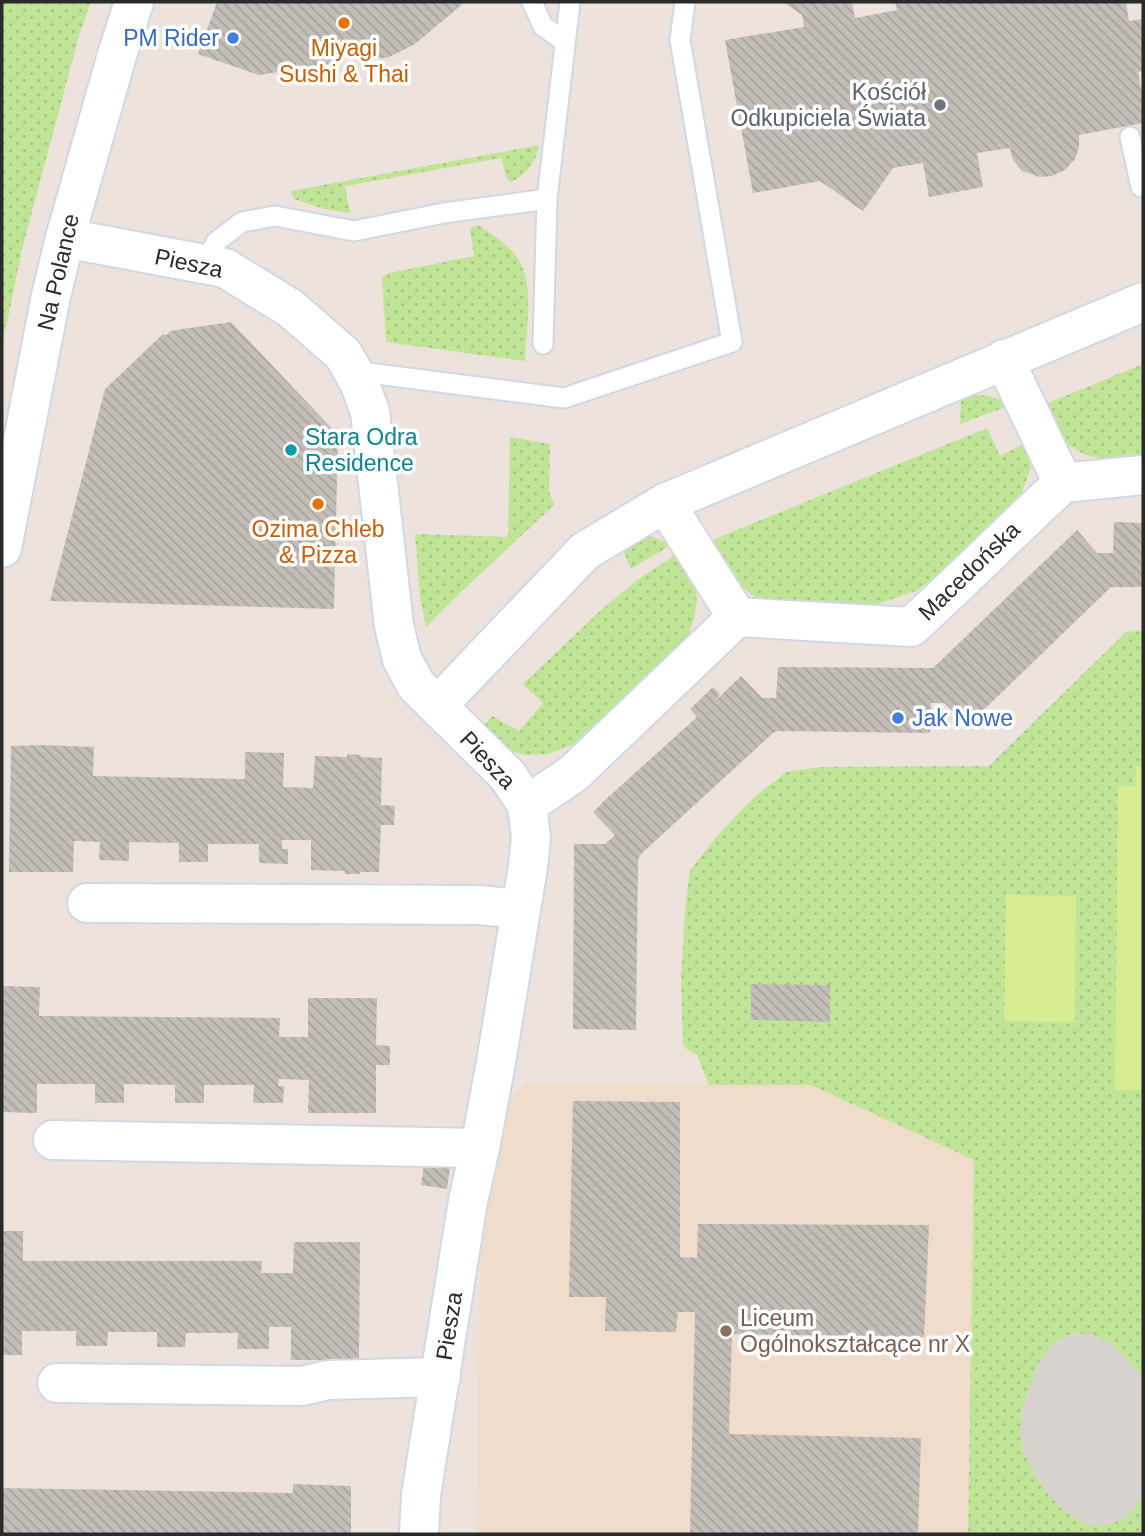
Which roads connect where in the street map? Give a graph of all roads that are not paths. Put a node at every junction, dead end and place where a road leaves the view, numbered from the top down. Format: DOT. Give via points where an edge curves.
graph roads {
  1 [pos="134,2"];
  2 [pos="532,2"];
  3 [pos="570,2"];
  4 [pos="685,2"];
  5 [pos="565,42"];
  6 [pos="1130,137"];
  7 [pos="1143,186"];
  8 [pos="547,199"];
  9 [pos="65,238"];
  10 [pos="206,265"];
  11 [pos="1143,302"];
  12 [pos="542,344"];
  13 [pos="1004,359"];
  14 [pos="353,371"];
  15 [pos="1143,475"];
  16 [pos="1063,483"];
  17 [pos="665,503"];
  18 [pos="2,548"];
  19 [pos="737,617"];
  20 [pos="437,706"];
  21 [pos="527,805"];
  22 [pos="87,903"];
  23 [pos="520,909"];
  24 [pos="52,1140"];
  25 [pos="480,1148"];
  26 [pos="441,1377"];
  27 [pos="57,1383"];
  28 [pos="419,1534"];
  1 -- 9 [label="street, Na Polance"];
  2 -- 5 [label="lane" via="543,26"];
  3 -- 5 [label="lane"];
  4 -- 14 [label="lane" via="681,40 732,342 564,398"];
  5 -- 8 [label="lane"];
  6 -- 7 [label="lane"];
  8 -- 10 [label="lane" via="354,231 275,216 242,222 216,242"];
  8 -- 12 [label="lane"];
  9 -- 10 [label="street, Piesza"];
  9 -- 18 [label="street, Na Polance"];
  10 -- 14 [label="street, Piesza" via="225,268 290,308 343,354"];
  11 -- 13 [label="street"];
  13 -- 16 [label="street"];
  13 -- 17 [label="street"];
  14 -- 20 [label="street, Piesza" via="370,412 394,625 402,659 416,685"];
  15 -- 16 [label="street"];
  16 -- 19 [label="street, Macedońska" via="911,627"];
  17 -- 19 [label="street"];
  17 -- 20 [label="street" via="585,551"];
  19 -- 21 [label="street" via="574,773"];
  20 -- 21 [label="street, Piesza" via="508,776"];
  21 -- 23 [label="street, Piesza" via="531,837"];
  22 -- 23 [label="street"];
  23 -- 25 [label="street, Piesza"];
  24 -- 25 [label="street"];
  25 -- 26 [label="street, Piesza"];
  26 -- 27 [label="street" via="328,1380 302,1386"];
  26 -- 28 [label="street, Piesza"];
}
